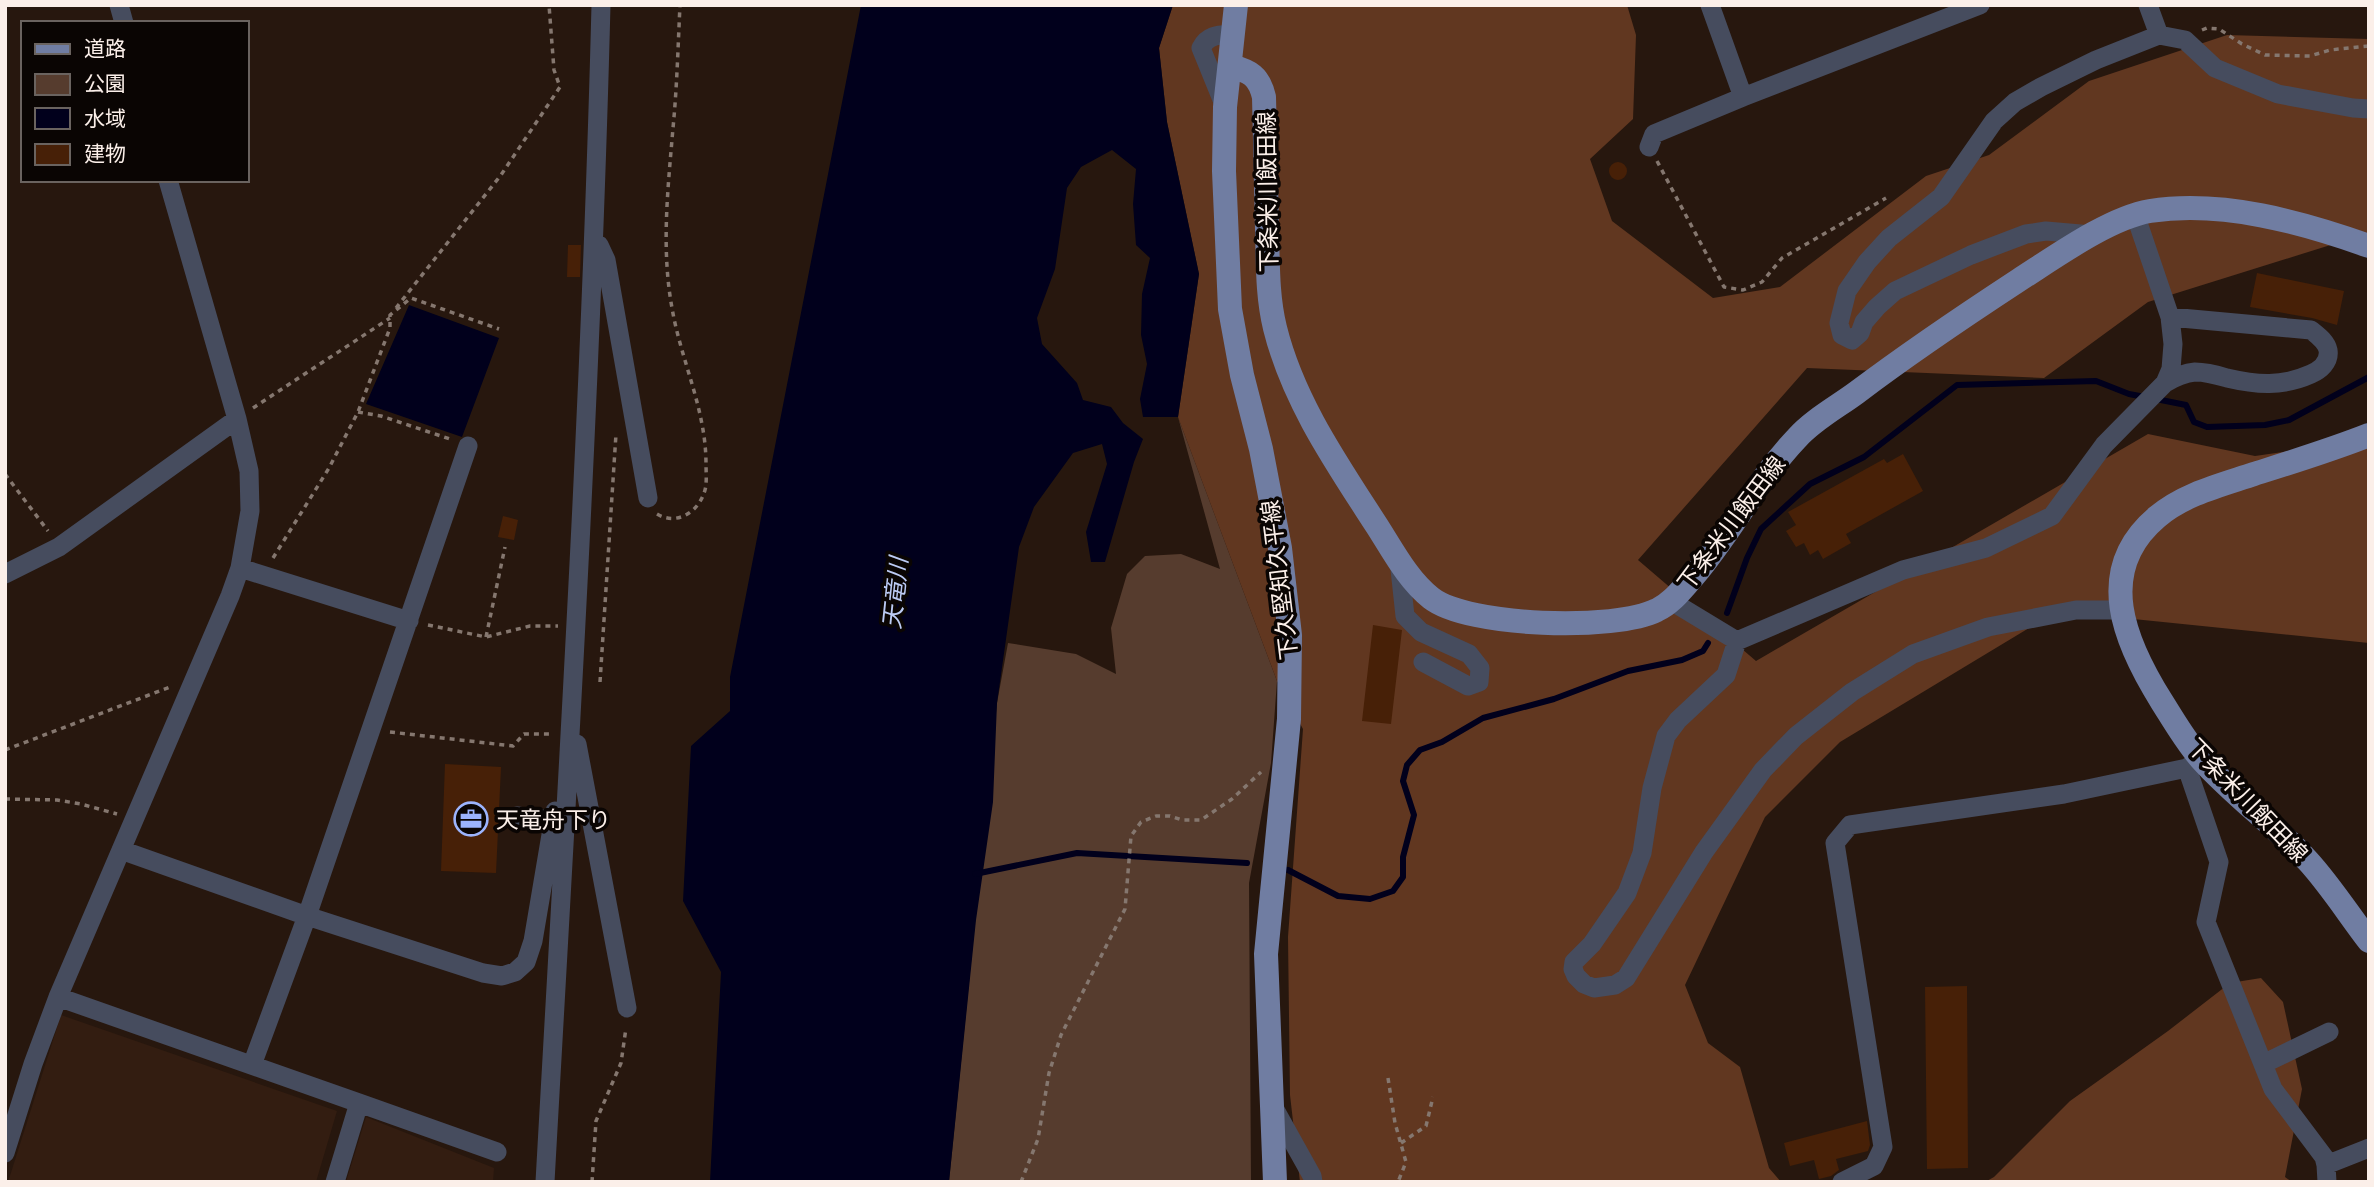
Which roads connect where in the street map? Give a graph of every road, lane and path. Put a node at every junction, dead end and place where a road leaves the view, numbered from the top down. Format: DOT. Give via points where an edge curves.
graph roads {
  1 [pos="549,5"];
  2 [pos="601,5"];
  3 [pos="680,5"];
  4 [pos="1236,5"];
  5 [pos="1710,5"];
  6 [pos="1980,5"];
  7 [pos="2148,5"];
  8 [pos="1234,34"];
  9 [pos="2159,34"];
  10 [pos="2185,40"];
  11 [pos="2369,46"];
  12 [pos="1230,66"];
  13 [pos="1743,97"];
  14 [pos="1225,107"];
  15 [pos="2369,109"];
  16 [pos="1649,147"];
  17 [pos="170,182"];
  18 [pos="1886,198"];
  19 [pos="2135,214"];
  20 [pos="2092,235"];
  21 [pos="595,236"];
  22 [pos="2369,246"];
  23 [pos="390,316"];
  24 [pos="2170,317"];
  25 [pos="499,329"];
  26 [pos="2163,385"];
  27 [pos="358,411"];
  28 [pos="237,419"];
  29 [pos="616,431"];
  30 [pos="2369,435"];
  31 [pos="468,446"];
  32 [pos="5,474"];
  33 [pos="648,498"];
  34 [pos="59,547"];
  35 [pos="505,547"];
  36 [pos="1399,559"];
  37 [pos="240,568"];
  38 [pos="5,574"];
  39 [pos="263,574"];
  40 [pos="1671,601"];
  41 [pos="2121,610"];
  42 [pos="409,621"];
  43 [pos="577,626"];
  44 [pos="486,636"];
  45 [pos="1737,641"];
  46 [pos="1423,662"];
  47 [pos="196,677"];
  48 [pos="600,682"];
  49 [pos="370,730"];
  50 [pos="571,733"];
  51 [pos="5,750"];
  52 [pos="2194,763"];
  53 [pos="1261,772"];
  54 [pos="5,799"];
  55 [pos="517,816"];
  56 [pos="134,820"];
  57 [pos="554,820"];
  58 [pos="121,850"];
  59 [pos="307,916"];
  60 [pos="2369,941"];
  61 [pos="58,997"];
  62 [pos="627,1008"];
  63 [pos="2329,1032"];
  64 [pos="2263,1064"];
  65 [pos="252,1065"];
  66 [pos="1388,1078"];
  67 [pos="1433,1097"];
  68 [pos="359,1103"];
  69 [pos="1272,1104"];
  70 [pos="1401,1143"];
  71 [pos="2369,1148"];
  72 [pos="497,1152"];
  73 [pos="5,1153"];
  74 [pos="2326,1173"];
  75 [pos="335,1182"];
  76 [pos="545,1182"];
  77 [pos="592,1182"];
  78 [pos="1021,1182"];
  79 [pos="1275,1182"];
  80 [pos="1313,1182"];
  81 [pos="1398,1182"];
  82 [pos="1842,1182"];
  1 -- 23 [label="path" via="554,70 560,87 501,175"];
  2 -- 21 [label="street"];
  3 -- 33 [label="path" via="665,224 672,308 702,418 706,489 697,509 685,517 659,516 650,508"];
  4 -- 8 [label="main road"];
  5 -- 13 [label="street"];
  6 -- 13 [label="street"];
  7 -- 9 [label="street"];
  8 -- 12 [label="main road"];
  8 -- 14 [label="street" via="1213,36 1201,48"];
  9 -- 10 [label="street"];
  9 -- 20 [label="street" via="2041,87 1994,121 1941,197 1889,238 1847,290 1839,323 1842,335 1852,340 1895,291 1971,255 2026,234"];
  10 -- 11 [label="path" via="2207,27 2265,55 2310,56"];
  10 -- 15 [label="street" via="2215,68 2278,94"];
  12 -- 14 [label="main road, 下久堅知久平線"];
  12 -- 36 [label="main road, 下条米川飯田線" via="1257,78 1264,97 1268,273 1276,331 1305,408"];
  13 -- 16 [label="street" via="1654,134"];
  14 -- 69 [label="main road, 下久堅知久平線" via="1230,309 1261,449 1290,635 1289,719 1266,954"];
  16 -- 18 [label="path" via="1724,287 1744,290 1762,282 1782,257"];
  17 -- 28 [label="street"];
  19 -- 20 [label="main road, 下条米川飯田線"];
  19 -- 22 [label="main road, 下条米川飯田線" via="2223,209"];
  19 -- 24 [label="street"];
  20 -- 40 [label="main road, 下条米川飯田線" via="1917,347 1798,436 1710,557"];
  21 -- 33 [label="street" via="606,260"];
  21 -- 43 [label="street"];
  23 -- 25 [label="path" via="411,298"];
  23 -- 27 [label="path" via="390,328"];
  23 -- 28 [label="path"];
  24 -- 26 [label="street" via="2171,369"];
  24 -- 26 [label="street" via="2311,330 2328,351 2319,370 2276,385 2198,372"];
  26 -- 45 [label="street" via="2104,445 2052,516 1986,548 1903,570"];
  27 -- 31 [label="path"];
  27 -- 39 [label="path" via="329,468"];
  28 -- 34 [label="street"];
  28 -- 37 [label="street" via="249,471 250,511"];
  29 -- 48 [label="path"];
  30 -- 41 [label="main road, 下条米川飯田線" via="2212,488 2157,517 2127,555 2120,581"];
  31 -- 42 [label="street"];
  32 -- 34 [label="path"];
  34 -- 38 [label="street"];
  35 -- 44 [label="path"];
  36 -- 40 [label="main road, 下条米川飯田線" via="1433,600 1470,614 1530,621 1610,622 1643,616"];
  36 -- 46 [label="street" via="1405,616 1421,632 1469,654 1480,668 1479,682 1468,686"];
  37 -- 39 [label="street"];
  37 -- 47 [label="street"];
  39 -- 42 [label="street"];
  40 -- 45 [label="street"];
  41 -- 45 [label="street" via="2076,610 1988,627 1913,654 1852,692 1796,736 1763,770 1704,852 1626,978 1594,988 1584,984 1573,970 1574,961 1592,944 1627,894 1642,853 1666,736 1726,675"];
  41 -- 52 [label="main road, 下条米川飯田線" via="2144,674"];
  42 -- 44 [label="path"];
  42 -- 49 [label="street"];
  43 -- 44 [label="path" via="530,626"];
  43 -- 50 [label="street"];
  47 -- 51 [label="path"];
  47 -- 56 [label="street"];
  49 -- 50 [label="path" via="513,746 524,734"];
  49 -- 59 [label="street"];
  50 -- 57 [label="street" via="560,761"];
  50 -- 62 [label="street"];
  50 -- 76 [label="street"];
  52 -- 60 [label="main road, 下条米川飯田線" via="2309,862"];
  52 -- 64 [label="street" via="2219,862 2206,922"];
  52 -- 82 [label="street" via="2064,794 1850,825 1835,843 1883,1147 1874,1166"];
  53 -- 78 [label="path" via="1201,820 1156,816 1141,822 1132,836 1125,909 1061,1035 1049,1073 1038,1139"];
  54 -- 56 [label="path" via="69,802"];
  55 -- 57 [label="street"];
  56 -- 58 [label="street"];
  57 -- 59 [label="street" via="533,941 526,962 515,972 502,976 483,973"];
  58 -- 59 [label="street"];
  58 -- 61 [label="street"];
  59 -- 65 [label="street"];
  61 -- 65 [label="street"];
  61 -- 73 [label="street"];
  62 -- 77 [label="path" via="621,1063 596,1121"];
  63 -- 64 [label="street"];
  64 -- 74 [label="street" via="2273,1089 2324,1157"];
  65 -- 68 [label="street"];
  66 -- 70 [label="path"];
  67 -- 70 [label="path" via="1426,1126"];
  68 -- 72 [label="street"];
  68 -- 75 [label="street"];
  69 -- 79 [label="main road, 下久堅知久平線"];
  69 -- 80 [label="street"];
  70 -- 81 [label="path" via="1406,1162"];
  71 -- 74 [label="street"];
}
